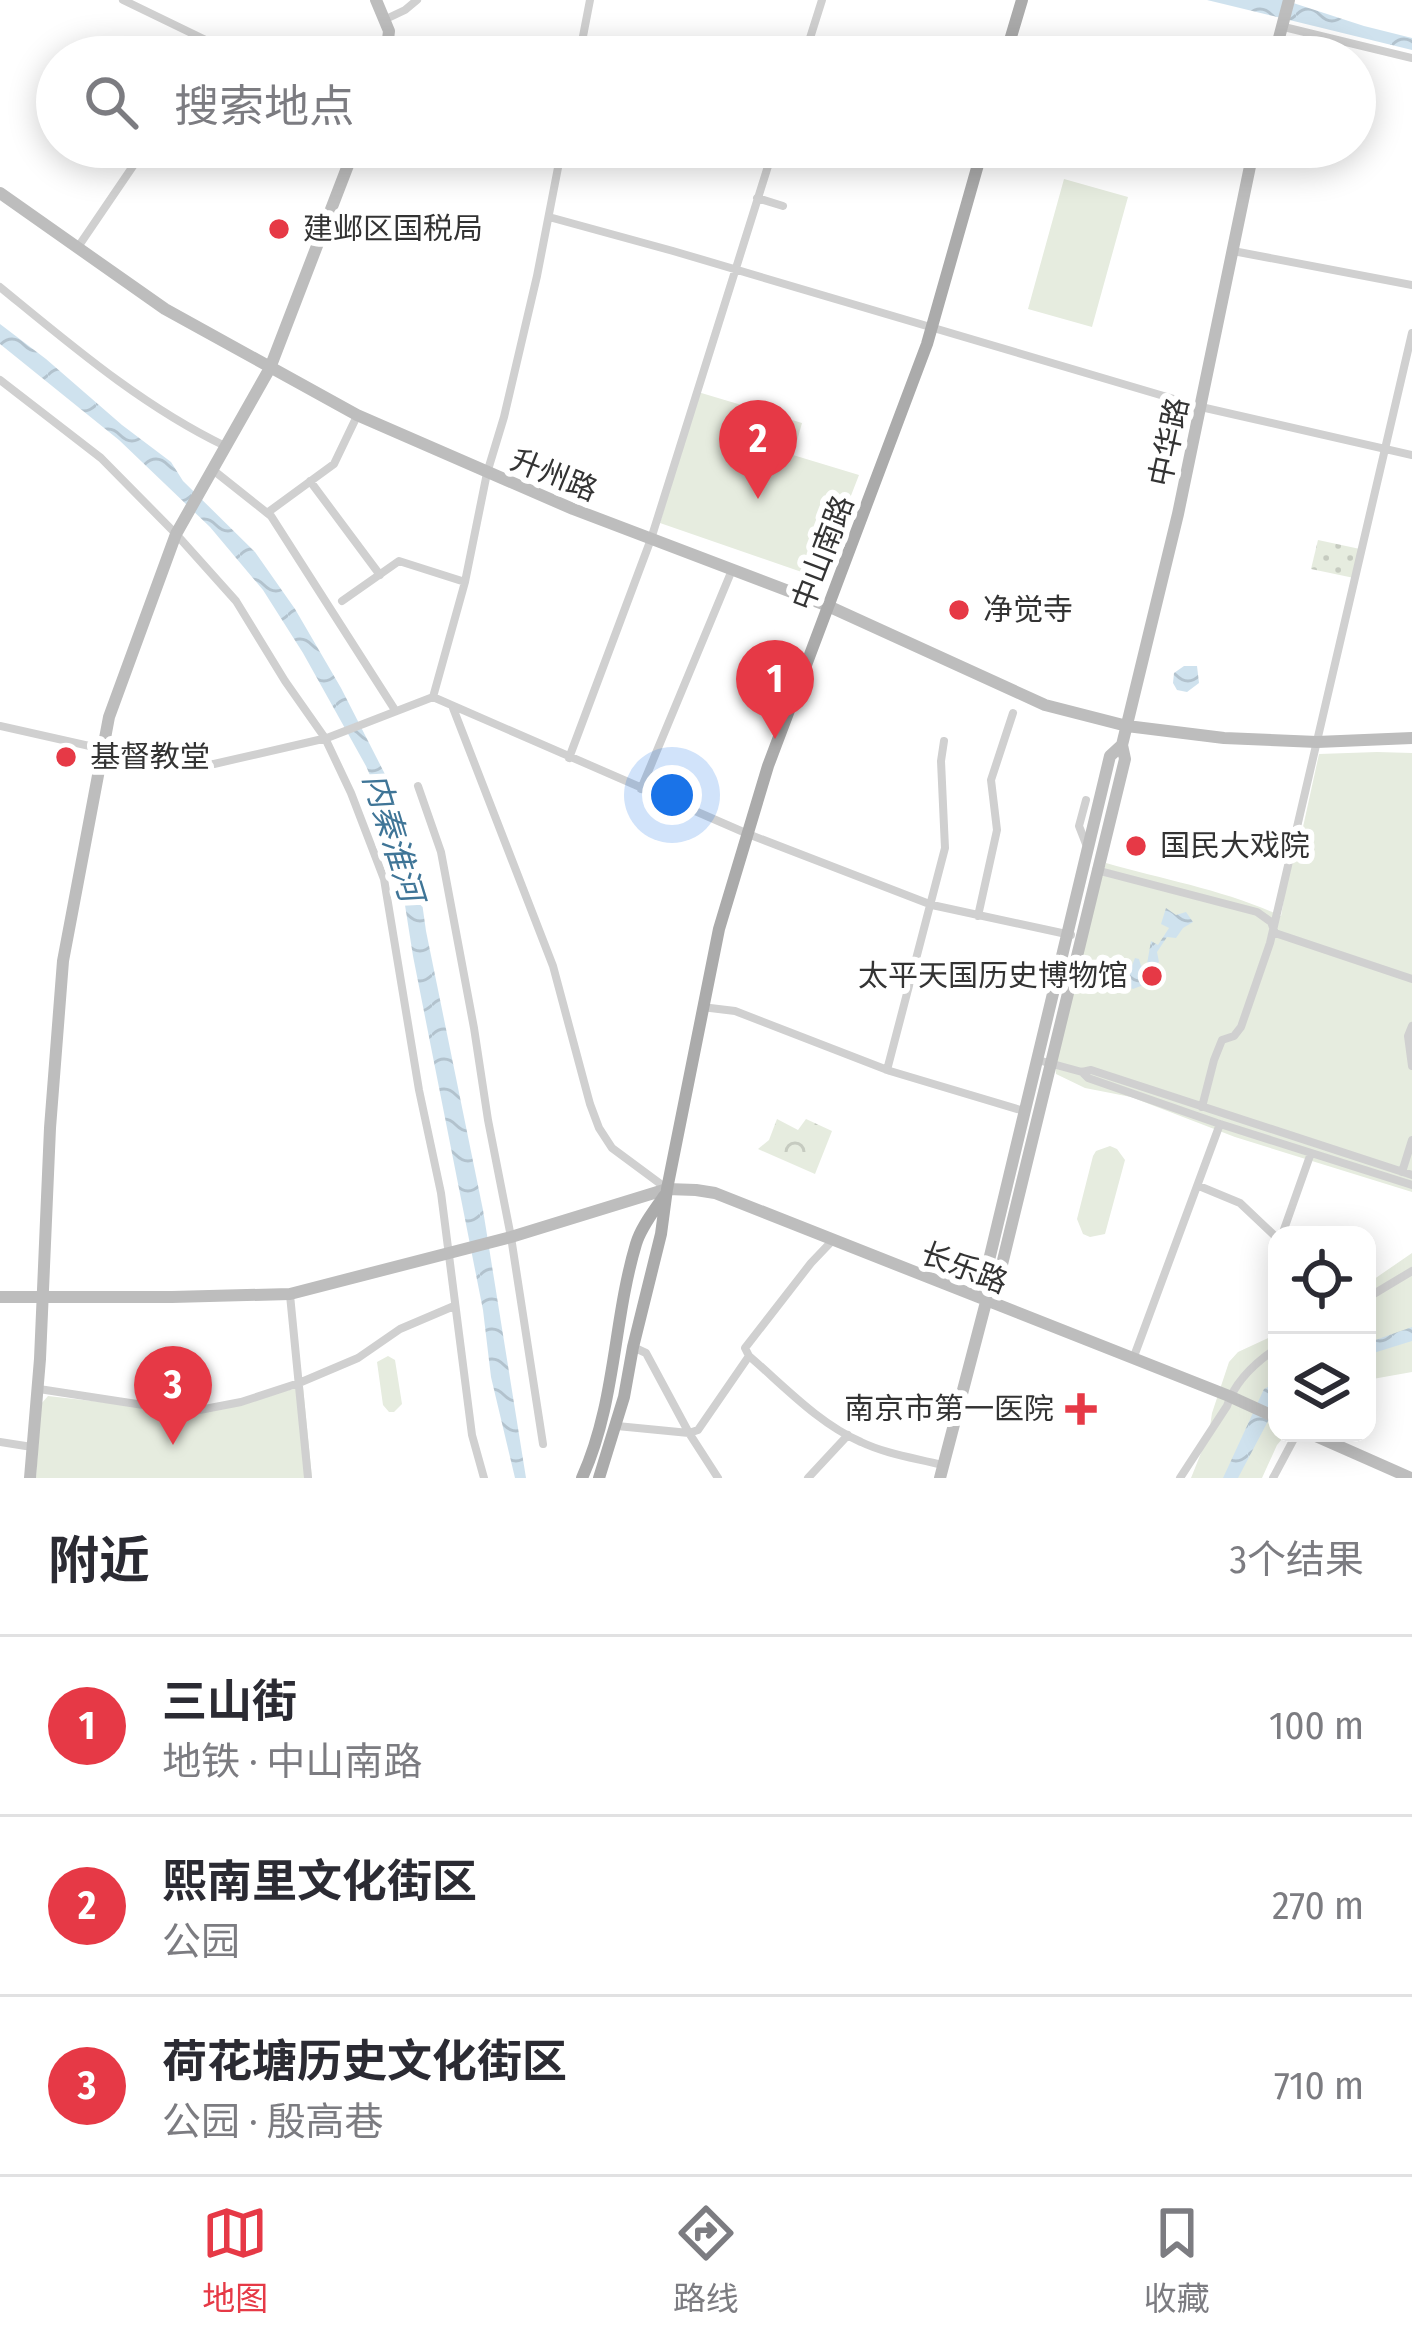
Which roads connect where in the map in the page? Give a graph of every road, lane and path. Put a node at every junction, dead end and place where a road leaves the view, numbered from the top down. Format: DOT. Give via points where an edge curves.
graph roads {
  1 [pos="123,0"];
  2 [pos="376,0"];
  3 [pos="416,0"];
  4 [pos="590,0"];
  5 [pos="822,0"];
  6 [pos="1022,0"];
  7 [pos="1289,0"];
  8 [pos="386,19"];
  9 [pos="1283,31"];
  10 [pos="198,36"];
  11 [pos="388,36"];
  12 [pos="583,36"];
  13 [pos="811,36"];
  14 [pos="1011,36"];
  15 [pos="1281,36"];
  16 [pos="1307,36"];
  17 [pos="1376,50"];
  18 [pos="1412,58"];
  19 [pos="132,168"];
  20 [pos="347,168"];
  21 [pos="558,168"];
  22 [pos="767,168"];
  23 [pos="977,168"];
  24 [pos="1250,168"];
  25 [pos="0,193"];
  26 [pos="758,198"];
  27 [pos="783,206"];
  28 [pos="549,217"];
  29 [pos="77,249"];
  30 [pos="1232,251"];
  31 [pos="734,268"];
  32 [pos="1412,285"];
  33 [pos="0,287"];
  34 [pos="932,327"];
  35 [pos="1412,333"];
  36 [pos="270,368"];
  37 [pos="0,380"];
  38 [pos="1201,407"];
  39 [pos="357,415"];
  40 [pos="225,446"];
  41 [pos="1386,450"];
  42 [pos="1412,455"];
  43 [pos="487,473"];
  44 [pos="209,476"];
  45 [pos="310,482"];
  46 [pos="267,512"];
  47 [pos="180,528"];
  48 [pos="651,538"];
  49 [pos="732,570"];
  50 [pos="380,575"];
  51 [pos="465,582"];
  52 [pos="342,601"];
  53 [pos="828,606"];
  54 [pos="433,697"];
  55 [pos="453,706"];
  56 [pos="395,710"];
  57 [pos="1012,713"];
  58 [pos="0,726"];
  59 [pos="1127,726"];
  60 [pos="326,738"];
  61 [pos="1412,738"];
  62 [pos="944,740"];
  63 [pos="1317,742"];
  64 [pos="1122,745"];
  65 [pos="103,749"];
  66 [pos="568,758"];
  67 [pos="418,786"];
  68 [pos="641,789"];
  69 [pos="1086,800"];
  70 [pos="748,834"];
  71 [pos="1087,851"];
  72 [pos="1083,866"];
  73 [pos="932,905"];
  74 [pos="978,916"];
  75 [pos="1273,931"];
  76 [pos="1075,936"];
  77 [pos="1412,979"];
  78 [pos="702,1007"];
  79 [pos="1412,1026"];
  80 [pos="1038,1060"];
  81 [pos="1412,1066"];
  82 [pos="887,1070"];
  83 [pos="1082,1072"];
  84 [pos="1202,1107"];
  85 [pos="1025,1111"];
  86 [pos="1224,1121"];
  87 [pos="1412,1140"];
  88 [pos="1311,1153"];
  89 [pos="1407,1174"];
  90 [pos="1412,1185"];
  91 [pos="1199,1186"];
  92 [pos="668,1190"];
  93 [pos="1283,1226"];
  94 [pos="1268,1227"];
  95 [pos="511,1237"];
  96 [pos="832,1241"];
  97 [pos="456,1251"];
  98 [pos="1412,1271"];
  99 [pos="1376,1293"];
  100 [pos="290,1294"];
  101 [pos="0,1297"];
  102 [pos="44,1297"];
  103 [pos="986,1302"];
  104 [pos="454,1306"];
  105 [pos="633,1347"];
  106 [pos="1268,1356"];
  107 [pos="749,1357"];
  108 [pos="1133,1359"];
  109 [pos="299,1383"];
  110 [pos="37,1389"];
  111 [pos="1232,1401"];
  112 [pos="1268,1415"];
  113 [pos="616,1426"];
  114 [pos="689,1433"];
  115 [pos="848,1435"];
  116 [pos="0,1442"];
  117 [pos="1292,1442"];
  118 [pos="1329,1442"];
  119 [pos="543,1444"];
  120 [pos="32,1447"];
  121 [pos="942,1472"];
  122 [pos="30,1478"];
  123 [pos="308,1478"];
  124 [pos="484,1478"];
  125 [pos="582,1478"];
  126 [pos="599,1478"];
  127 [pos="718,1478"];
  128 [pos="808,1478"];
  129 [pos="1180,1478"];
  130 [pos="1273,1478"];
  131 [pos="1411,1478"];
  1 -- 10 [label="street"];
  2 -- 8 [label="main road"];
  3 -- 8 [label="street"];
  4 -- 12 [label="street"];
  5 -- 13 [label="street"];
  6 -- 14 [label="main road"];
  7 -- 9 [label="main road"];
  8 -- 11 [label="main road"];
  9 -- 15 [label="main road"];
  9 -- 16 [label="street"];
  17 -- 18 [label="street"];
  19 -- 29 [label="street"];
  20 -- 36 [label="main road"];
  21 -- 28 [label="street"];
  22 -- 26 [label="street"];
  23 -- 34 [label="main road, 中山南路"];
  24 -- 30 [label="main road, 中华路"];
  25 -- 29 [label="main road, 升州路"];
  26 -- 27 [label="street"];
  26 -- 31 [label="street"];
  28 -- 31 [label="street"];
  28 -- 43 [label="street"];
  29 -- 36 [label="main road, 升州路"];
  30 -- 32 [label="street"];
  30 -- 38 [label="main road, 中华路"];
  31 -- 34 [label="street"];
  31 -- 48 [label="street"];
  33 -- 40 [label="street" via="138,394"];
  34 -- 38 [label="street"];
  34 -- 53 [label="main road, 中山南路"];
  35 -- 41 [label="street"];
  36 -- 39 [label="main road, 升州路"];
  36 -- 40 [label="main road"];
  37 -- 47 [label="street"];
  38 -- 41 [label="street"];
  38 -- 59 [label="main road, 中华路"];
  39 -- 43 [label="main road, 升州路"];
  39 -- 45 [label="street" via="334,464"];
  40 -- 44 [label="main road"];
  41 -- 42 [label="street"];
  41 -- 63 [label="street"];
  43 -- 48 [label="main road, 升州路"];
  43 -- 51 [label="street"];
  44 -- 46 [label="street"];
  44 -- 47 [label="main road"];
  45 -- 46 [label="street"];
  45 -- 50 [label="street"];
  46 -- 56 [label="street"];
  47 -- 60 [label="street"];
  47 -- 65 [label="main road"];
  48 -- 49 [label="main road, 升州路"];
  48 -- 66 [label="street"];
  49 -- 53 [label="main road, 升州路"];
  49 -- 68 [label="street"];
  50 -- 51 [label="street" via="398,561"];
  50 -- 52 [label="street"];
  51 -- 54 [label="street"];
  53 -- 59 [label="main road, 升州路" via="1046,705"];
  53 -- 70 [label="main road, 中山南路"];
  54 -- 55 [label="street"];
  54 -- 56 [label="street"];
  55 -- 66 [label="street"];
  55 -- 92 [label="street" via="553,966 594,1116 612,1148"];
  56 -- 60 [label="street"];
  57 -- 74 [label="street" via="991,780 998,830"];
  58 -- 65 [label="street"];
  59 -- 63 [label="main road, 升州路"];
  59 -- 64 [label="main road, 中华路"];
  60 -- 65 [label="street" via="214,764"];
  60 -- 97 [label="street" via="384,879 418,1090"];
  61 -- 63 [label="main road, 升州路"];
  62 -- 73 [label="street" via="945,848"];
  63 -- 75 [label="street"];
  64 -- 71 [label="main road, 中华路" via="1110,755"];
  64 -- 76 [label="main road, 中华路" via="1126,759"];
  65 -- 102 [label="main road" via="63,961"];
  66 -- 68 [label="street"];
  67 -- 95 [label="street" via="441,852"];
  68 -- 70 [label="street"];
  69 -- 71 [label="street" via="1079,826"];
  70 -- 73 [label="street"];
  70 -- 78 [label="main road, 中山南路"];
  71 -- 72 [label="main road, 中华路"];
  72 -- 75 [label="street" via="1257,912"];
  72 -- 76 [label="main road, 中华路"];
  73 -- 74 [label="street"];
  73 -- 82 [label="street"];
  74 -- 76 [label="street"];
  75 -- 77 [label="street"];
  75 -- 84 [label="street" via="1251,1004 1234,1036 1222,1040"];
  76 -- 80 [label="main road, 中华路"];
  76 -- 103 [label="main road, 中华路" via="997,1285"];
  78 -- 82 [label="street" via="736,1011"];
  78 -- 92 [label="main road, 中山南路"];
  79 -- 81 [label="street"];
  80 -- 83 [label="street"];
  80 -- 85 [label="main road, 中华路"];
  82 -- 85 [label="street"];
  83 -- 84 [label="street"];
  83 -- 86 [label="street"];
  84 -- 86 [label="street"];
  85 -- 103 [label="main road, 中华路" via="984,1281"];
  86 -- 88 [label="street"];
  86 -- 89 [label="street"];
  86 -- 91 [label="street"];
  87 -- 89 [label="street"];
  88 -- 90 [label="street"];
  88 -- 93 [label="street"];
  91 -- 94 [label="street" via="1240,1203"];
  91 -- 108 [label="street"];
  92 -- 95 [label="main road"];
  92 -- 96 [label="main road, 长乐路" via="715,1193"];
  92 -- 105 [label="main road, 中山南路"];
  92 -- 125 [label="main road, 中山南路" via="637,1239 610,1391"];
  95 -- 97 [label="main road"];
  95 -- 119 [label="street"];
  96 -- 103 [label="main road, 长乐路"];
  96 -- 107 [label="street" via="745,1348"];
  97 -- 100 [label="main road"];
  97 -- 104 [label="street"];
  98 -- 99 [label="street"];
  100 -- 102 [label="main road"];
  100 -- 109 [label="street"];
  101 -- 102 [label="main road"];
  102 -- 110 [label="main road"];
  103 -- 108 [label="main road, 长乐路"];
  103 -- 121 [label="main road, 中华路"];
  104 -- 109 [label="street"];
  104 -- 124 [label="street"];
  105 -- 113 [label="main road, 中山南路"];
  105 -- 114 [label="street" via="646,1353"];
  106 -- 111 [label="street"];
  107 -- 114 [label="street"];
  107 -- 115 [label="street"];
  108 -- 111 [label="main road, 长乐路"];
  109 -- 110 [label="street" via="189,1412"];
  109 -- 123 [label="street"];
  110 -- 120 [label="main road"];
  111 -- 112 [label="main road, 长乐路"];
  111 -- 129 [label="street"];
  113 -- 114 [label="street"];
  113 -- 126 [label="main road, 中山南路"];
  114 -- 127 [label="street"];
  115 -- 121 [label="street"];
  115 -- 128 [label="street"];
  116 -- 120 [label="street"];
  117 -- 130 [label="street"];
  118 -- 131 [label="main road"];
  120 -- 122 [label="main road"];
}
